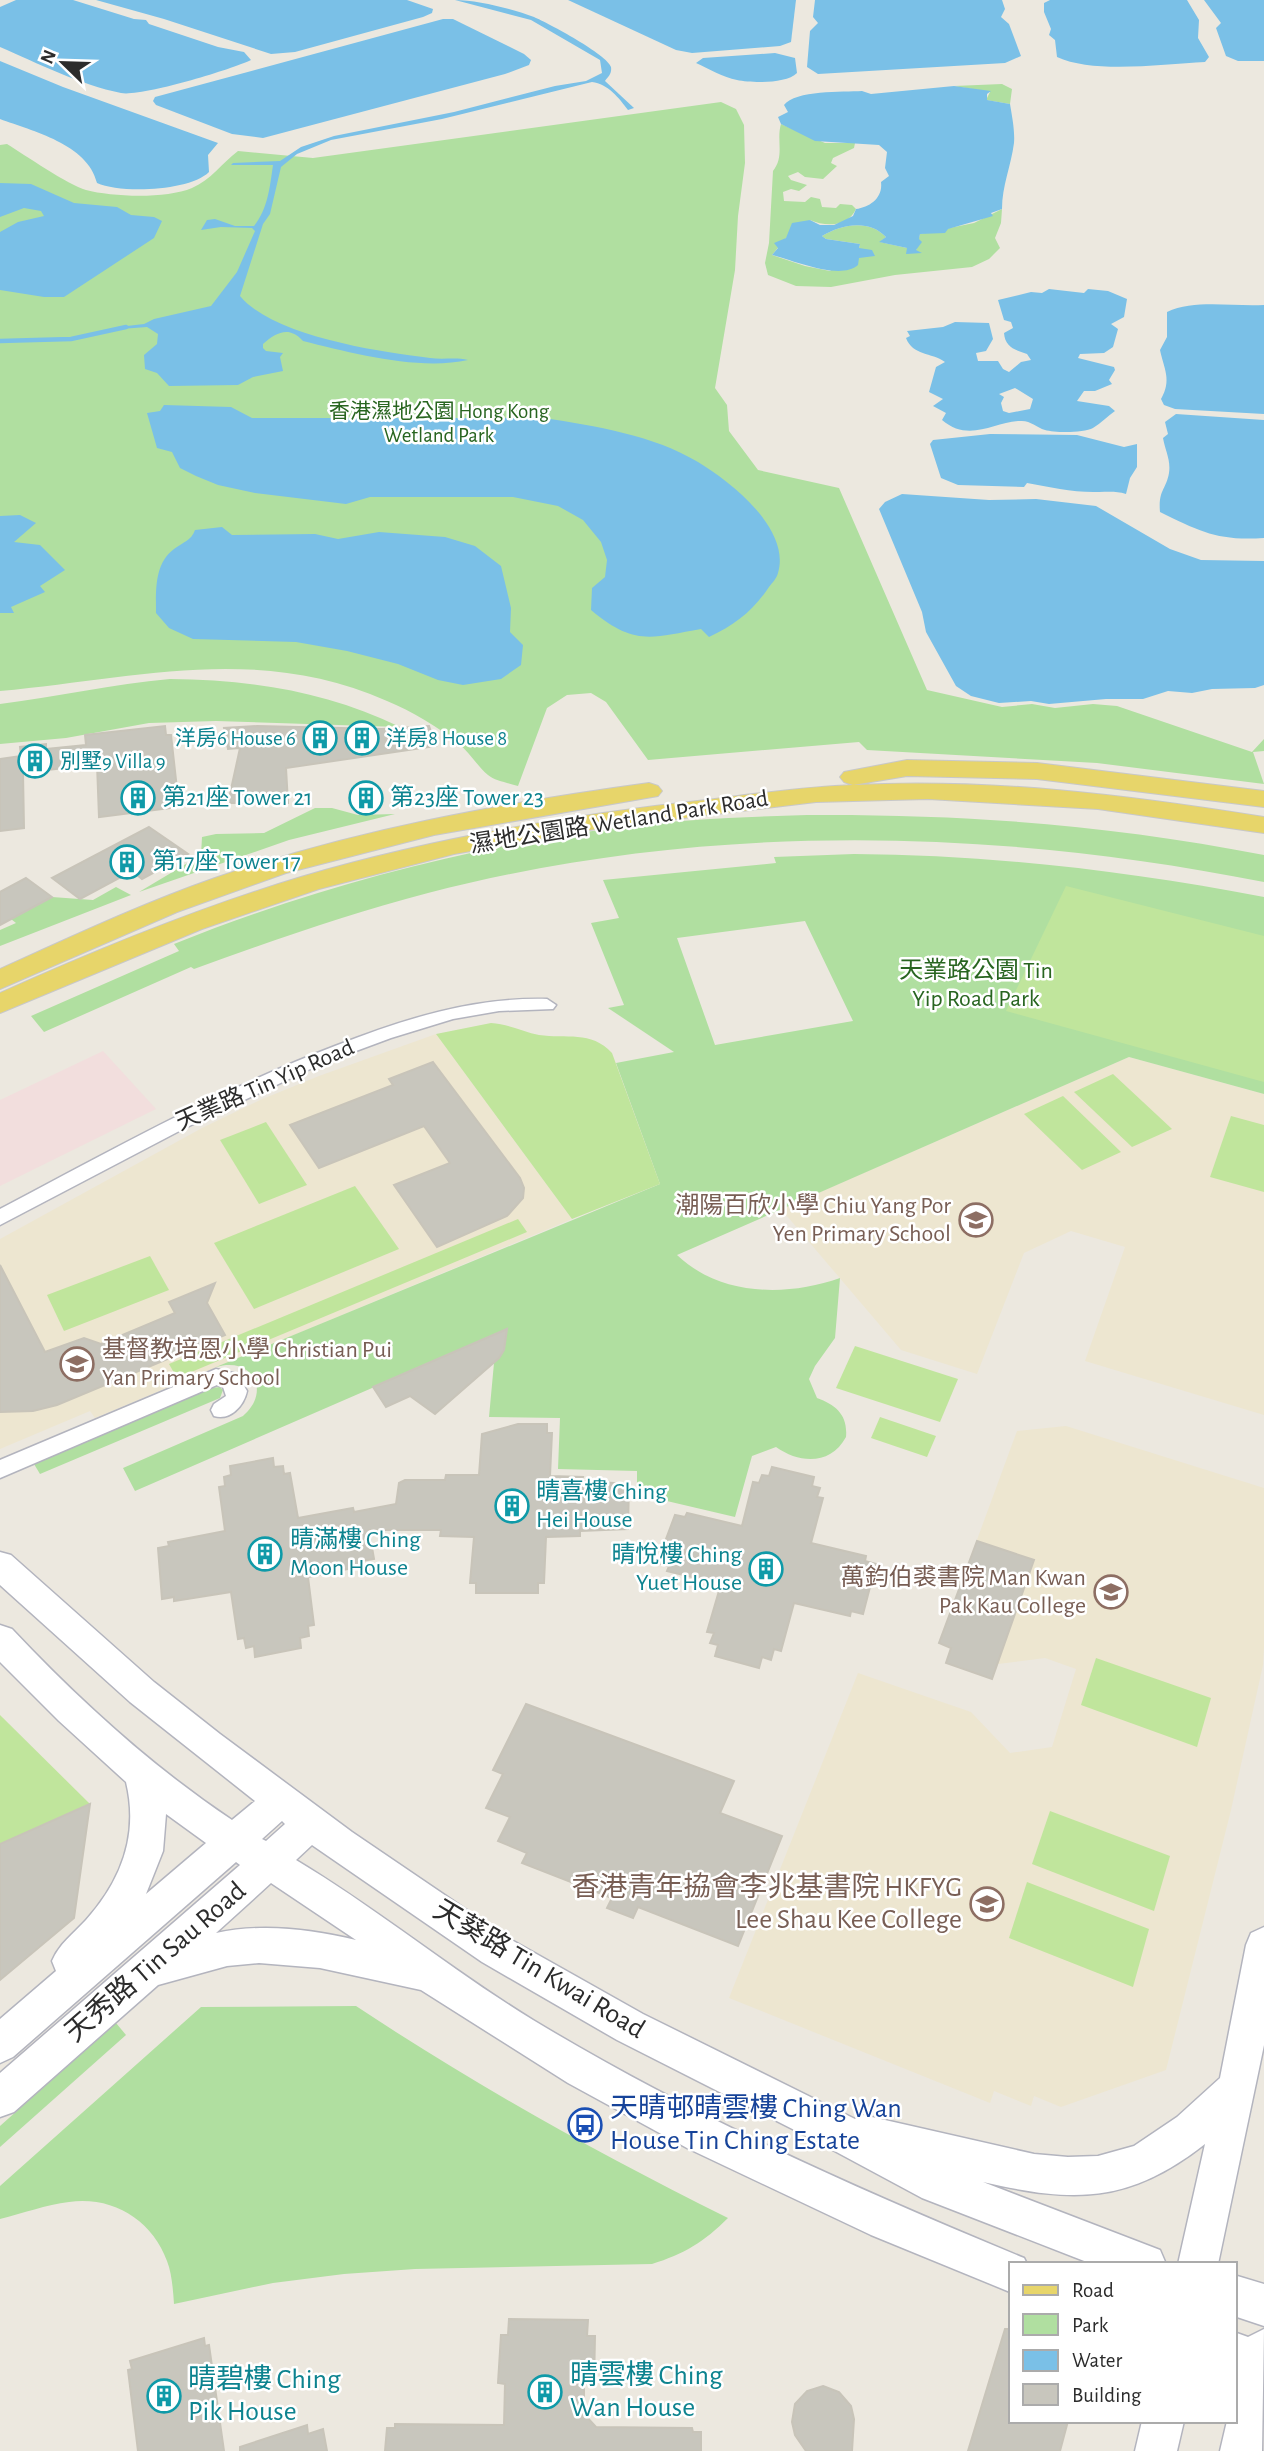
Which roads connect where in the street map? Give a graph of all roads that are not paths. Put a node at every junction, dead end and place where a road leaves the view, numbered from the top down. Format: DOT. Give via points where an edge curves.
graph roads {
  1 [pos="853,777"];
  2 [pos="978,787"];
  3 [pos="1264,799"];
  4 [pos="709,807"];
  5 [pos="1264,813"];
  6 [pos="1264,825"];
  7 [pos="1264,845"];
  8 [pos="0,980"];
  9 [pos="0,1004"];
  10 [pos="547,1005"];
  11 [pos="0,1218"];
  12 [pos="221,1410"];
  13 [pos="0,1469"];
  14 [pos="0,1564"];
  15 [pos="0,1639"];
  16 [pos="141,1771"];
  17 [pos="296,1812"];
  18 [pos="234,1842"];
  19 [pos="269,1863"];
  20 [pos="1264,1945"];
  21 [pos="143,1973"];
  22 [pos="433,1977"];
  23 [pos="0,2029"];
  24 [pos="0,2045"];
  25 [pos="1237,2088"];
  26 [pos="0,2098"];
  27 [pos="830,2127"];
  28 [pos="1141,2262"];
  29 [pos="1198,2262"];
  30 [pos="1009,2272"];
  31 [pos="1236,2296"];
  32 [pos="1264,2305"];
  33 [pos="1256,2357"];
  34 [pos="1163,2423"];
  35 [pos="1156,2451"];
  36 [pos="1241,2451"];
  1 -- 2 [label="main road, 濕地公園路 Wetland Park Road"];
  1 -- 3 [label="main road" via="906,768 1037,771"];
  1 -- 8 [label="main road, 濕地公園路 Wetland Park Road" via="720,784 604,797 362,844 237,880 159,909"];
  2 -- 4 [label="main road, 濕地公園路 Wetland Park Road" via="831,794"];
  2 -- 5 [label="main road, 濕地公園路 Wetland Park Road" via="1125,791"];
  2 -- 6 [label="main road, 濕地公園路 Wetland Park Road"];
  4 -- 7 [label="main road" via="1024,813 1135,824"];
  4 -- 9 [label="main road, 濕地公園路 Wetland Park Road" via="555,827 360,869 216,915"];
  10 -- 11 [label="street, 天業路 Tin Yip Road" via="501,1004 456,1011 344,1049 185,1118"];
  12 -- 13 [label="street" via="235,1400 237,1391 230,1380 216,1377"];
  14 -- 17 [label="street, 天葵路 Tin Kwai Road" via="142,1692"];
  15 -- 16 [label="street"];
  16 -- 18 [label="street"];
  16 -- 23 [label="street" via="150,1823 135,1882 104,1927 26,1998"];
  17 -- 18 [label="street, 天秀路 Tin Sau Road"];
  17 -- 19 [label="street, 天秀路 Tin Sau Road"];
  17 -- 27 [label="street, 天葵路 Tin Kwai Road" via="495,1950 630,2027"];
  18 -- 19 [label="street"];
  18 -- 24 [label="street, 天秀路 Tin Sau Road"];
  19 -- 21 [label="street, 天秀路 Tin Sau Road"];
  19 -- 22 [label="street" via="347,1912"];
  20 -- 25 [label="street"];
  21 -- 22 [label="street" via="189,1955 276,1944 330,1951"];
  21 -- 26 [label="street, 天秀路 Tin Sau Road"];
  22 -- 30 [label="street" via="523,2035 800,2184"];
  25 -- 27 [label="street" via="1186,2138 1162,2154 1113,2174 1084,2177 1023,2172"];
  25 -- 29 [label="street"];
  27 -- 28 [label="street, 天葵路 Tin Kwai Road" via="936,2184"];
  31 -- 32 [label="street"];
  33 -- 36 [label="street"];
  34 -- 35 [label="street"];
}
